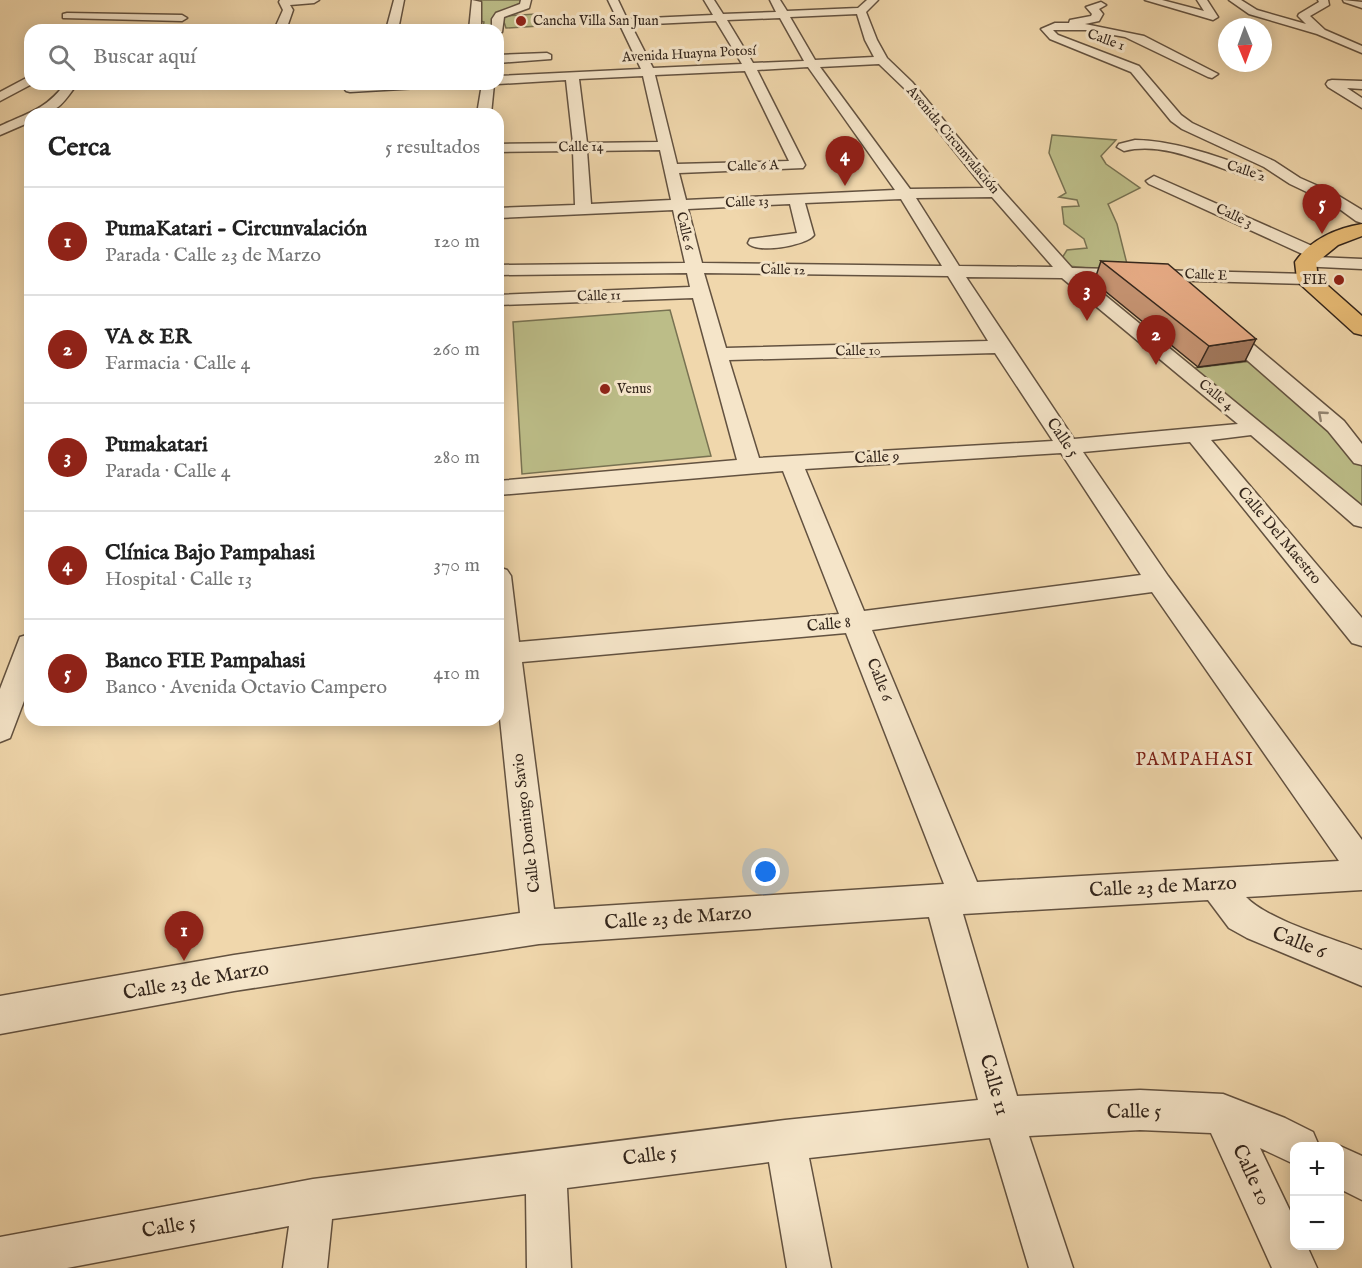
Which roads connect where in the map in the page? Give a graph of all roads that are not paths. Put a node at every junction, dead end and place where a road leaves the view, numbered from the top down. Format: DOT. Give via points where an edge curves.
graph roads {
  1 [pos="314,0"];
  2 [pos="399,0"];
  3 [pos="526,0"];
  4 [pos="613,0"];
  5 [pos="709,0"];
  6 [pos="808,0"];
  7 [pos="873,0"];
  8 [pos="1150,0"];
  9 [pos="1202,0"];
  10 [pos="1234,0"];
  11 [pos="1323,0"];
  12 [pos="1348,0"];
  13 [pos="282,1"];
  14 [pos="476,2"];
  15 [pos="1101,5"];
  16 [pos="1362,5"];
  17 [pos="781,9"];
  18 [pos="861,11"];
  19 [pos="183,18"];
  20 [pos="721,18"];
  21 [pos="623,22"];
  22 [pos="83,24"];
  23 [pos="282,24"];
  24 [pos="393,24"];
  25 [pos="474,24"];
  26 [pos="498,24"];
  27 [pos="1055,26"];
  28 [pos="1321,32"];
  29 [pos="1362,50"];
  30 [pos="547,57"];
  31 [pos="504,59"];
  32 [pos="882,60"];
  33 [pos="811,63"];
  34 [pos="749,66"];
  35 [pos="648,71"];
  36 [pos="1212,74"];
  37 [pos="572,75"];
  38 [pos="504,80"];
  39 [pos="24,83"];
  40 [pos="1362,85"];
  41 [pos="67,90"];
  42 [pos="487,90"];
  43 [pos="0,97"];
  44 [pos="1362,104"];
  45 [pos="48,108"];
  46 [pos="485,108"];
  47 [pos="24,120"];
  48 [pos="0,131"];
  49 [pos="664,146"];
  50 [pos="580,147"];
  51 [pos="1124,147"];
  52 [pos="504,148"];
  53 [pos="671,169"];
  54 [pos="1155,181"];
  55 [pos="996,192"];
  56 [pos="803,194"];
  57 [pos="906,194"];
  58 [pos="1329,196"];
  59 [pos="679,205"];
  60 [pos="583,208"];
  61 [pos="504,213"];
  62 [pos="1362,218"];
  63 [pos="1362,230"];
  64 [pos="756,243"];
  65 [pos="1309,264"];
  66 [pos="1362,264"];
  67 [pos="694,268"];
  68 [pos="504,270"];
  69 [pos="955,273"];
  70 [pos="1068,274"];
  71 [pos="1166,274"];
  72 [pos="1179,291"];
  73 [pos="700,292"];
  74 [pos="504,300"];
  75 [pos="1205,313"];
  76 [pos="1362,328"];
  77 [pos="1001,347"];
  78 [pos="716,354"];
  79 [pos="1256,428"];
  80 [pos="1196,436"];
  81 [pos="1068,446"];
  82 [pos="1362,458"];
  83 [pos="791,463"];
  84 [pos="750,466"];
  85 [pos="504,487"];
  86 [pos="1362,519"];
  87 [pos="1160,582"];
  88 [pos="855,622"];
  89 [pos="1362,636"];
  90 [pos="504,653"];
  91 [pos="504,661"];
  92 [pos="24,678"];
  93 [pos="20,700"];
  94 [pos="0,730"];
  95 [pos="1362,867"];
  96 [pos="1362,875"];
  97 [pos="1218,885"];
  98 [pos="954,899"];
  99 [pos="539,927"];
  100 [pos="1362,968"];
  101 [pos="0,1015"];
  102 [pos="1222,1114"];
  103 [pos="1004,1117"];
  104 [pos="785,1140"];
  105 [pos="1291,1142"];
  106 [pos="546,1169"];
  107 [pos="1344,1169"];
  108 [pos="1362,1179"];
  109 [pos="313,1200"];
  110 [pos="49,1258"];
  111 [pos="0,1259"];
  112 [pos="305,1268"];
  113 [pos="549,1268"];
  114 [pos="809,1268"];
  115 [pos="1052,1268"];
  116 [pos="1295,1268"];
  1 -- 13 [label="street"];
  2 -- 24 [label="street"];
  3 -- 26 [label="street" via="525,6 500,15"];
  4 -- 21 [label="street, Calle 6"];
  5 -- 20 [label="street"];
  6 -- 17 [label="street" via="792,11"];
  7 -- 18 [label="street"];
  8 -- 9 [label="street" via="1213,17"];
  10 -- 28 [label="street" via="1253,12"];
  11 -- 28 [label="street" via="1322,7 1303,16"];
  12 -- 16 [label="street"];
  13 -- 23 [label="street" via="288,10"];
  14 -- 25 [label="street"];
  15 -- 27 [label="street" via="1091,8 1098,14 1095,19"];
  17 -- 18 [label="street"];
  17 -- 20 [label="street"];
  17 -- 33 [label="street, Calle 5"];
  18 -- 32 [label="street, Avenida Circunvalación"];
  19 -- 22 [label="street" via="68,12 70,20"];
  20 -- 21 [label="street"];
  20 -- 34 [label="street"];
  21 -- 35 [label="street, Calle 6"];
  27 -- 36 [label="street, Calle 1" via="1100,28 1133,36"];
  27 -- 58 [label="street, Calle 1" via="1046,29 1049,34 1135,69 1187,126"];
  28 -- 29 [label="street"];
  30 -- 31 [label="street"];
  32 -- 33 [label="street, Avenida Huayna Potosí"];
  32 -- 55 [label="street, Avenida Circunvalación" via="908,85"];
  33 -- 34 [label="street, Avenida Huayna Potosí"];
  33 -- 57 [label="street, Calle 5"];
  34 -- 35 [label="street, Avenida Huayna Potosí"];
  34 -- 53 [label="street, Calle 6 A" via="798,165"];
  35 -- 37 [label="street, Avenida Huayna Potosí"];
  35 -- 49 [label="street, Calle 6"];
  37 -- 38 [label="street, Avenida Huayna Potosí"];
  37 -- 50 [label="street"];
  39 -- 43 [label="street"];
  40 -- 44 [label="street" via="1332,84"];
  41 -- 45 [label="street"];
  42 -- 46 [label="street"];
  47 -- 48 [label="street"];
  49 -- 50 [label="street, Calle 14"];
  49 -- 53 [label="street, Calle 6"];
  50 -- 52 [label="street, Calle 14"];
  50 -- 60 [label="street"];
  51 -- 58 [label="street, Calle 2" via="1138,144 1169,148"];
  53 -- 59 [label="street, Calle 6"];
  54 -- 65 [label="street, Calle 3"];
  55 -- 57 [label="street, Calle 13"];
  55 -- 70 [label="street, Avenida Circunvalación"];
  56 -- 57 [label="street, Calle 13"];
  56 -- 59 [label="street, Calle 13"];
  56 -- 64 [label="street" via="806,235 797,240"];
  57 -- 69 [label="street, Calle 5"];
  58 -- 62 [label="street, Calle 2"];
  59 -- 60 [label="street, Calle 13"];
  59 -- 67 [label="street, Calle 6"];
  60 -- 61 [label="street, Calle 13"];
  63 -- 65 [label="main road" via="1345,234"];
  65 -- 66 [label="street, Calle E"];
  65 -- 71 [label="street, Calle E"];
  65 -- 76 [label="main road" via="1322,293"];
  67 -- 68 [label="street, Calle 12"];
  67 -- 69 [label="street, Calle 12"];
  67 -- 73 [label="street, Calle 6"];
  69 -- 70 [label="street, Calle 12"];
  69 -- 77 [label="street, Calle 5"];
  70 -- 71 [label="street, Calle E"];
  70 -- 79 [label="street, Calle 4"];
  71 -- 72 [label="street"];
  73 -- 74 [label="street, Calle 11"];
  73 -- 78 [label="street, Calle 6"];
  82 -- 75 [label="street, one-way" via="1336,426"];
  77 -- 78 [label="street, Calle 10"];
  77 -- 81 [label="street, Calle 5"];
  78 -- 84 [label="street, Calle 6"];
  79 -- 80 [label="street, Calle 9"];
  79 -- 86 [label="street, Calle 4"];
  80 -- 81 [label="street, Calle 9"];
  80 -- 89 [label="street, Calle Del Maestro"];
  81 -- 83 [label="street, Calle 9"];
  81 -- 87 [label="street, Calle 5"];
  83 -- 84 [label="street, Calle 9"];
  83 -- 88 [label="street, Calle 6"];
  84 -- 85 [label="street, Calle 9"];
  87 -- 88 [label="street, Calle 8"];
  87 -- 95 [label="street, Calle 5"];
  88 -- 90 [label="street, Calle 8"];
  88 -- 98 [label="street, Calle 6"];
  91 -- 99 [label="street, Calle Domingo Savio"];
  92 -- 93 [label="street"];
  93 -- 94 [label="street"];
  96 -- 97 [label="street, Calle 23 de Marzo"];
  97 -- 98 [label="street, Calle 23 de Marzo"];
  97 -- 100 [label="street, Calle 6" via="1230,904 1250,921"];
  98 -- 99 [label="street, Calle 23 de Marzo"];
  98 -- 103 [label="street, Calle 11"];
  99 -- 101 [label="street, Calle 23 de Marzo" via="234,973"];
  102 -- 103 [label="street, Calle 5" via="1140,1110"];
  102 -- 105 [label="street, Calle 5"];
  102 -- 116 [label="street, Calle 10"];
  103 -- 104 [label="street, Calle 5"];
  103 -- 115 [label="street, Calle 11"];
  104 -- 106 [label="street, Calle 5"];
  104 -- 114 [label="street"];
  106 -- 109 [label="street, Calle 5"];
  106 -- 113 [label="street"];
  107 -- 108 [label="street"];
  109 -- 110 [label="street, Calle 5"];
  109 -- 112 [label="street"];
  110 -- 111 [label="street, Calle 5"];
}
